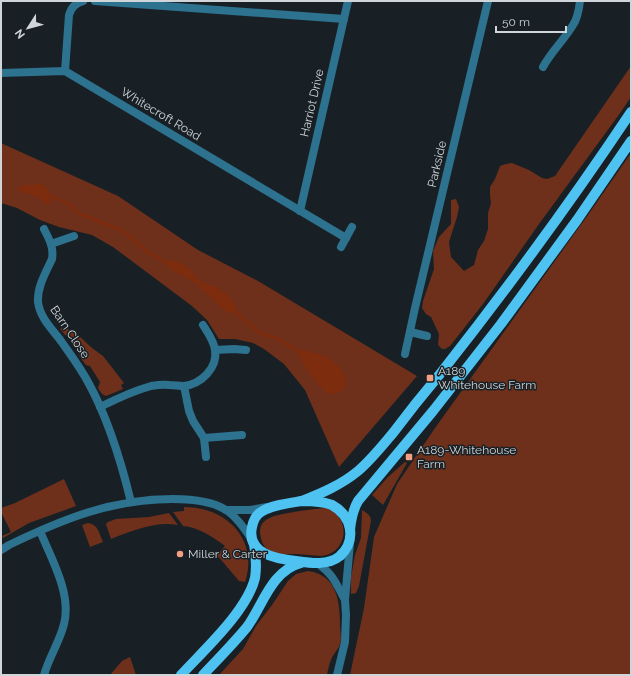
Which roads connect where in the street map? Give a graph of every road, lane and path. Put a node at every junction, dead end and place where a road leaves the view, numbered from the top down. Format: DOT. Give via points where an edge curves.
graph roads {
  1 [pos="83,1"];
  2 [pos="95,1"];
  3 [pos="348,1"];
  4 [pos="488,1"];
  5 [pos="580,1"];
  6 [pos="344,18"];
  7 [pos="543,67"];
  8 [pos="65,71"];
  9 [pos="1,74"];
  10 [pos="631,112"];
  11 [pos="631,141"];
  12 [pos="300,211"];
  13 [pos="352,228"];
  14 [pos="44,229"];
  15 [pos="74,236"];
  16 [pos="346,238"];
  17 [pos="51,244"];
  18 [pos="341,247"];
  19 [pos="204,325"];
  20 [pos="410,332"];
  21 [pos="427,336"];
  22 [pos="215,350"];
  23 [pos="246,350"];
  24 [pos="405,354"];
  25 [pos="184,386"];
  26 [pos="100,407"];
  27 [pos="242,435"];
  28 [pos="204,438"];
  29 [pos="206,457"];
  30 [pos="302,501"];
  31 [pos="131,502"];
  32 [pos="275,506"];
  33 [pos="226,510"];
  34 [pos="40,531"];
  35 [pos="350,534"];
  36 [pos="253,542"];
  37 [pos="1,550"];
  38 [pos="303,562"];
  39 [pos="317,563"];
  40 [pos="345,600"];
  41 [pos="44,675"];
  42 [pos="181,675"];
  43 [pos="203,675"];
  44 [pos="337,675"];
  1 -- 8 [label="street" via="75,4 69,15"];
  2 -- 6 [label="street"];
  3 -- 6 [label="street, Harriot Drive"];
  4 -- 20 [label="street, Parkside"];
  5 -- 7 [label="street" via="574,25"];
  6 -- 12 [label="street, Harriot Drive"];
  8 -- 9 [label="street"];
  8 -- 12 [label="street, Whitecroft Road"];
  10 -- 30 [label="main road" via="503,293 378,451 343,482"];
  11 -- 35 [label="main road" via="501,324 358,501 353,510"];
  12 -- 16 [label="street, Whitecroft Road"];
  13 -- 16 [label="street"];
  14 -- 17 [label="street, Barn Close"];
  15 -- 17 [label="street"];
  16 -- 18 [label="street"];
  17 -- 26 [label="street, Barn Close" via="52,259 39,287 38,302 41,314 79,367"];
  19 -- 22 [label="street"];
  20 -- 21 [label="street"];
  20 -- 24 [label="street, Parkside"];
  22 -- 23 [label="street"];
  22 -- 25 [label="street" via="213,364 205,375 196,382"];
  25 -- 26 [label="street" via="152,386"];
  25 -- 28 [label="street" via="189,411"];
  26 -- 31 [label="street, Barn Close" via="118,455"];
  27 -- 28 [label="street"];
  28 -- 29 [label="street"];
  30 -- 32 [label="main road"];
  30 -- 35 [label="main road" via="318,501 332,505 349,524"];
  31 -- 33 [label="street" via="159,499 194,500"];
  31 -- 34 [label="street" via="96,509"];
  32 -- 33 [label="street"];
  32 -- 36 [label="main road" via="261,512 256,518 252,526"];
  33 -- 36 [label="street" via="239,522"];
  34 -- 37 [label="street"];
  34 -- 41 [label="street" via="59,575 66,613"];
  35 -- 39 [label="main road" via="345,550 336,558"];
  35 -- 40 [label="street"];
  36 -- 38 [label="main road" via="270,557"];
  36 -- 42 [label="main road" via="256,570 246,598 219,635"];
  38 -- 39 [label="main road"];
  38 -- 43 [label="main road" via="287,569 276,579 257,613"];
  39 -- 40 [label="street" via="335,580"];
  40 -- 44 [label="street" via="345,642"];
}
